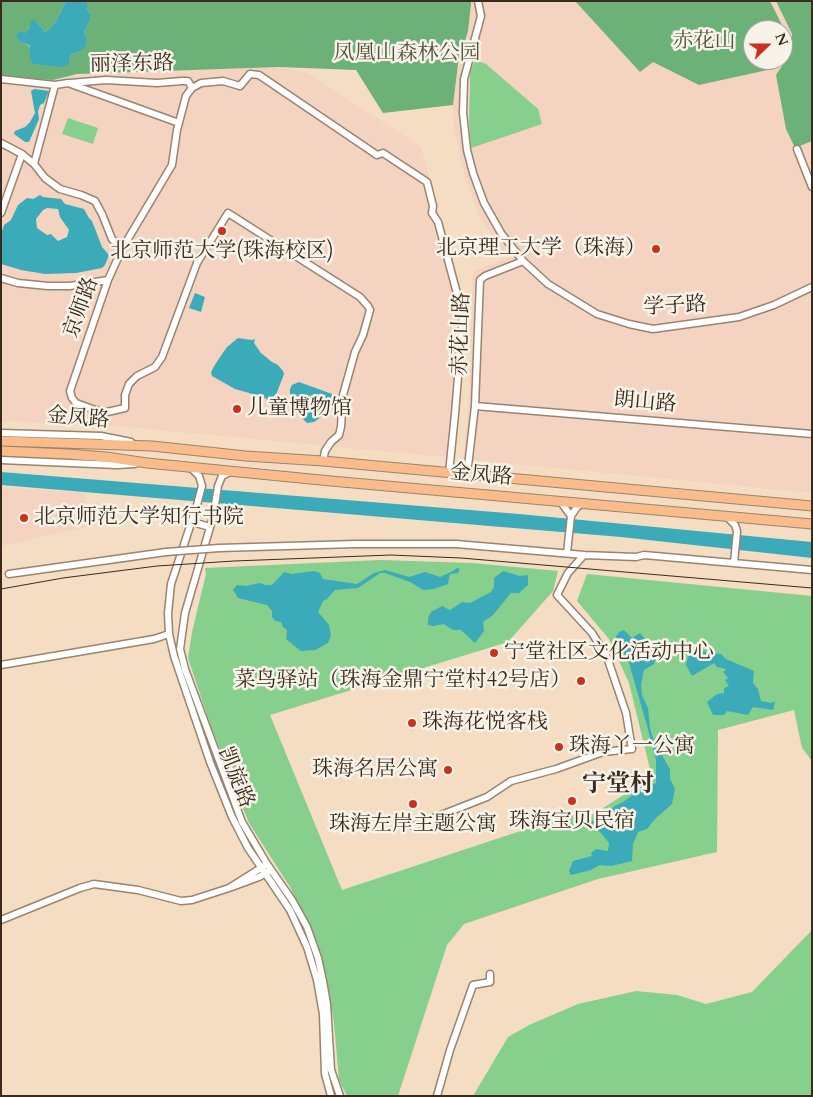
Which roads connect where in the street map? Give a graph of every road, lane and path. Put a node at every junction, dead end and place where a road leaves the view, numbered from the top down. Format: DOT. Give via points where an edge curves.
graph roads {
  1 [pos="478,1"];
  2 [pos="1,78"];
  3 [pos="68,83"];
  4 [pos="55,86"];
  5 [pos="192,88"];
  6 [pos="179,123"];
  7 [pos="1,143"];
  8 [pos="797,150"];
  9 [pos="22,154"];
  10 [pos="34,164"];
  11 [pos="812,187"];
  12 [pos="1,213"];
  13 [pos="122,249"];
  14 [pos="523,261"];
  15 [pos="1,278"];
  16 [pos="108,280"];
  17 [pos="812,287"];
  18 [pos="475,406"];
  19 [pos="1,433"];
  20 [pos="812,434"];
  21 [pos="1,441"];
  22 [pos="152,446"];
  23 [pos="1,451"];
  24 [pos="1,460"];
  25 [pos="323,461"];
  26 [pos="147,463"];
  27 [pos="187,466"];
  28 [pos="234,471"];
  29 [pos="449,473"];
  30 [pos="467,475"];
  31 [pos="560,501"];
  32 [pos="586,503"];
  33 [pos="812,506"];
  34 [pos="725,515"];
  35 [pos="572,516"];
  36 [pos="753,518"];
  37 [pos="192,522"];
  38 [pos="812,524"];
  39 [pos="210,527"];
  40 [pos="737,532"];
  41 [pos="567,554"];
  42 [pos="584,555"];
  43 [pos="734,563"];
  44 [pos="812,570"];
  45 [pos="9,574"];
  46 [pos="169,634"];
  47 [pos="1,665"];
  48 [pos="413,826"];
  49 [pos="267,868"];
  50 [pos="1,920"];
  51 [pos="490,974"];
  52 [pos="332,1096"];
  53 [pos="340,1096"];
  54 [pos="437,1096"];
  1 -- 14 [label="street" via="481,16 464,79 467,150 484,203 501,233"];
  2 -- 4 [label="street"];
  3 -- 4 [label="street"];
  3 -- 5 [label="street, 丽泽东路" via="188,81"];
  3 -- 6 [label="street"];
  4 -- 10 [label="street"];
  5 -- 6 [label="street, 京师路" via="186,96"];
  5 -- 29 [label="street" via="201,83 223,81 240,86 250,74 259,75 377,156 382,153 428,182 434,206 432,213 438,222 463,316"];
  6 -- 13 [label="street, 京师路" via="172,165"];
  7 -- 9 [label="street"];
  8 -- 11 [label="street"];
  9 -- 10 [label="street"];
  9 -- 12 [label="street"];
  10 -- 13 [label="street" via="60,189 95,201 112,239"];
  13 -- 16 [label="street, 京师路"];
  14 -- 17 [label="street, 学子路" via="548,284 598,314 653,329 739,317"];
  14 -- 18 [label="street, 赤花山路" via="480,280"];
  15 -- 16 [label="street" via="48,286"];
  16 -- 25 [label="street, 京师路" via="70,391 76,403 107,412 125,408 129,384 155,367 162,357 197,263 228,213 360,297 370,310 343,395 339,435 325,450"];
  18 -- 20 [label="street, 朗山路"];
  18 -- 30 [label="street, 赤花山路"];
  19 -- 22 [label="street, 金凤路" via="101,436"];
  21 -- 22 [label="highway, 金凤路"];
  22 -- 25 [label="highway, 金凤路"];
  23 -- 26 [label="highway, 金凤路" via="106,457"];
  24 -- 26 [label="street, 金凤路" via="117,466"];
  25 -- 29 [label="highway, 金凤路"];
  26 -- 27 [label="highway, 金凤路"];
  27 -- 28 [label="highway, 金凤路"];
  27 -- 37 [label="street, 凯旋路" via="200,476 202,486"];
  28 -- 31 [label="highway, 金凤路"];
  28 -- 39 [label="street, 凯旋路" via="222,476"];
  29 -- 30 [label="highway, 金凤路"];
  30 -- 33 [label="highway, 金凤路"];
  31 -- 32 [label="highway, 金凤路"];
  31 -- 35 [label="street"];
  32 -- 34 [label="highway, 金凤路"];
  32 -- 35 [label="street" via="577,507"];
  34 -- 36 [label="highway, 金凤路"];
  34 -- 40 [label="street"];
  35 -- 41 [label="street"];
  36 -- 38 [label="highway, 金凤路"];
  36 -- 40 [label="street" via="742,524"];
  37 -- 39 [label="street"];
  37 -- 46 [label="street, 凯旋路" via="172,584"];
  39 -- 49 [label="street, 凯旋路" via="185,613 180,649 233,802"];
  40 -- 43 [label="street"];
  41 -- 42 [label="street"];
  41 -- 45 [label="street, bridge" via="456,544 219,548 166,552"];
  42 -- 43 [label="street" via="644,555"];
  42 -- 48 [label="street" via="568,573 557,594 592,633 607,657 626,713 632,749 603,752 511,781 487,797"];
  43 -- 44 [label="street"];
  46 -- 47 [label="street" via="154,640"];
  46 -- 49 [label="street, 凯旋路" via="210,762 232,817 248,848"];
  49 -- 50 [label="street" via="229,888 192,900 181,901 138,890 94,884"];
  49 -- 52 [label="street, 凯旋路" via="307,947 317,980 323,1014 325,1074"];
  49 -- 53 [label="street, 凯旋路" via="292,900 307,927 318,958 327,1004 331,1070"];
  51 -- 54 [label="street" via="490,982 473,985"];
}
